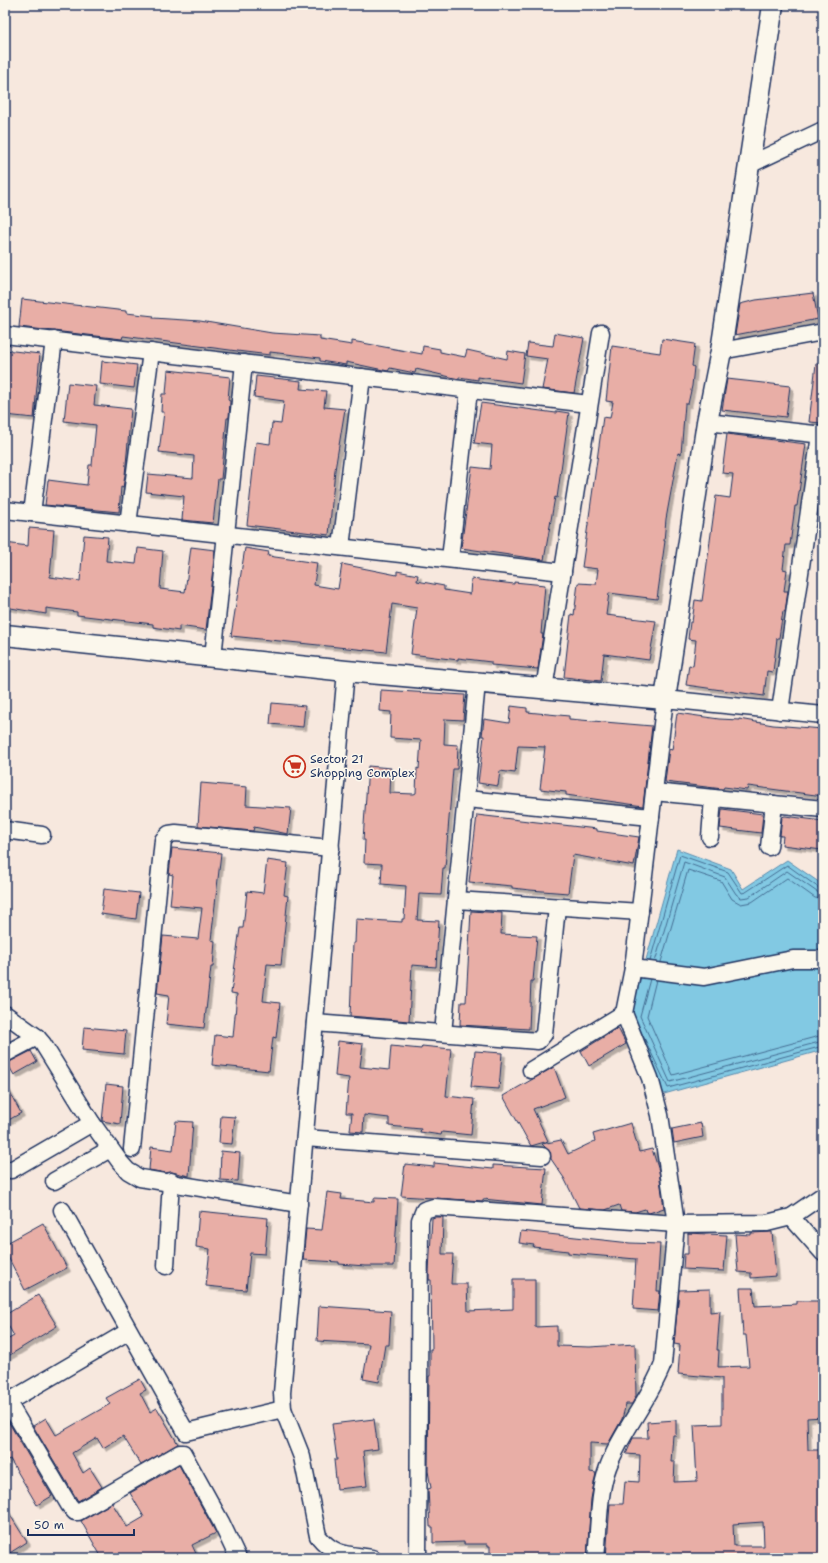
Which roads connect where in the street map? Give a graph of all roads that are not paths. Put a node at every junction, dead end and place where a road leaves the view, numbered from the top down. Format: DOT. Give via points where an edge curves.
graph roads {
  1 [pos="773,5"];
  2 [pos="823,130"];
  3 [pos="749,166"];
  4 [pos="823,332"];
  5 [pos="601,333"];
  6 [pos="5,335"];
  7 [pos="54,340"];
  8 [pos="721,351"];
  9 [pos="151,352"];
  10 [pos="244,363"];
  11 [pos="362,377"];
  12 [pos="469,390"];
  13 [pos="589,404"];
  14 [pos="707,422"];
  15 [pos="821,435"];
  16 [pos="5,510"];
  17 [pos="32,513"];
  18 [pos="128,524"];
  19 [pos="226,534"];
  20 [pos="341,547"];
  21 [pos="450,559"];
  22 [pos="563,572"];
  23 [pos="5,635"];
  24 [pos="213,657"];
  25 [pos="346,671"];
  26 [pos="477,683"];
  27 [pos="544,690"];
  28 [pos="665,699"];
  29 [pos="780,711"];
  30 [pos="823,715"];
  31 [pos="654,792"];
  32 [pos="714,798"];
  33 [pos="466,799"];
  34 [pos="774,804"];
  35 [pos="823,808"];
  36 [pos="651,817"];
  37 [pos="5,830"];
  38 [pos="42,836"];
  39 [pos="710,837"];
  40 [pos="769,847"];
  41 [pos="331,848"];
  42 [pos="456,900"];
  43 [pos="557,907"];
  44 [pos="640,912"];
  45 [pos="823,959"];
  46 [pos="633,968"];
  47 [pos="624,1013"];
  48 [pos="5,1014"];
  49 [pos="315,1023"];
  50 [pos="443,1033"];
  51 [pos="37,1037"];
  52 [pos="542,1038"];
  53 [pos="558,1053"];
  54 [pos="5,1054"];
  55 [pos="531,1070"];
  56 [pos="92,1123"];
  57 [pos="305,1138"];
  58 [pos="110,1149"];
  59 [pos="132,1149"];
  60 [pos="542,1156"];
  61 [pos="11,1170"];
  62 [pos="54,1181"];
  63 [pos="171,1181"];
  64 [pos="823,1195"];
  65 [pos="299,1204"];
  66 [pos="62,1210"];
  67 [pos="791,1217"];
  68 [pos="676,1224"];
  69 [pos="823,1253"];
  70 [pos="166,1266"];
  71 [pos="129,1331"];
  72 [pos="6,1400"];
  73 [pos="283,1409"];
  74 [pos="238,1558"];
  75 [pos="372,1558"];
  76 [pos="418,1558"];
  77 [pos="596,1558"];
  1 -- 3 [label="street"];
  2 -- 3 [label="street"];
  3 -- 8 [label="street"];
  4 -- 8 [label="street"];
  5 -- 13 [label="street"];
  6 -- 7 [label="street"];
  7 -- 9 [label="street"];
  7 -- 17 [label="street"];
  8 -- 14 [label="street"];
  9 -- 10 [label="street"];
  9 -- 18 [label="street"];
  10 -- 11 [label="street"];
  10 -- 19 [label="street"];
  11 -- 12 [label="street"];
  11 -- 20 [label="street"];
  12 -- 13 [label="street"];
  12 -- 21 [label="street"];
  13 -- 22 [label="street"];
  14 -- 15 [label="street"];
  14 -- 28 [label="street"];
  15 -- 29 [label="street"];
  16 -- 17 [label="street"];
  17 -- 18 [label="street"];
  18 -- 19 [label="street"];
  19 -- 20 [label="street"];
  19 -- 24 [label="street"];
  20 -- 21 [label="street"];
  21 -- 22 [label="street"];
  22 -- 27 [label="street"];
  23 -- 24 [label="street"];
  24 -- 25 [label="street"];
  25 -- 26 [label="street"];
  25 -- 41 [label="street"];
  26 -- 27 [label="street"];
  26 -- 33 [label="street"];
  27 -- 28 [label="street"];
  28 -- 29 [label="street"];
  28 -- 31 [label="street"];
  29 -- 30 [label="street"];
  31 -- 32 [label="street"];
  31 -- 36 [label="street"];
  32 -- 34 [label="street"];
  32 -- 39 [label="street"];
  33 -- 36 [label="street"];
  33 -- 42 [label="street"];
  34 -- 35 [label="street"];
  34 -- 40 [label="street"];
  36 -- 44 [label="street"];
  37 -- 38 [label="street"];
  41 -- 49 [label="street"];
  41 -- 59 [label="street" via="176,832 163,840"];
  42 -- 43 [label="street"];
  42 -- 50 [label="street"];
  43 -- 44 [label="street"];
  43 -- 52 [label="street"];
  44 -- 46 [label="street"];
  45 -- 46 [label="street" via="793,959 704,977"];
  46 -- 47 [label="street"];
  47 -- 53 [label="street"];
  47 -- 68 [label="street" via="650,1078 660,1115"];
  48 -- 51 [label="street"];
  49 -- 50 [label="street"];
  49 -- 57 [label="street"];
  50 -- 52 [label="street" via="534,1041"];
  51 -- 54 [label="street"];
  51 -- 56 [label="street" via="53,1057"];
  52 -- 53 [label="street"];
  53 -- 55 [label="street"];
  56 -- 58 [label="street"];
  56 -- 61 [label="street"];
  57 -- 60 [label="street"];
  57 -- 65 [label="street"];
  58 -- 62 [label="street"];
  58 -- 63 [label="street" via="124,1167 140,1178"];
  63 -- 65 [label="street"];
  63 -- 70 [label="street"];
  64 -- 67 [label="street"];
  65 -- 73 [label="street" via="282,1393"];
  66 -- 71 [label="street"];
  67 -- 68 [label="street" via="767,1223"];
  67 -- 69 [label="street"];
  68 -- 76 [label="street" via="434,1207 424,1210 420,1220"];
  68 -- 77 [label="street" via="663,1364 656,1384 608,1468"];
  71 -- 72 [label="street"];
  71 -- 73 [label="street" via="186,1432"];
  72 -- 74 [label="street" via="68,1505 75,1512 180,1453 183,1454"];
  73 -- 75 [label="street" via="302,1457 318,1536 335,1553"];
}
